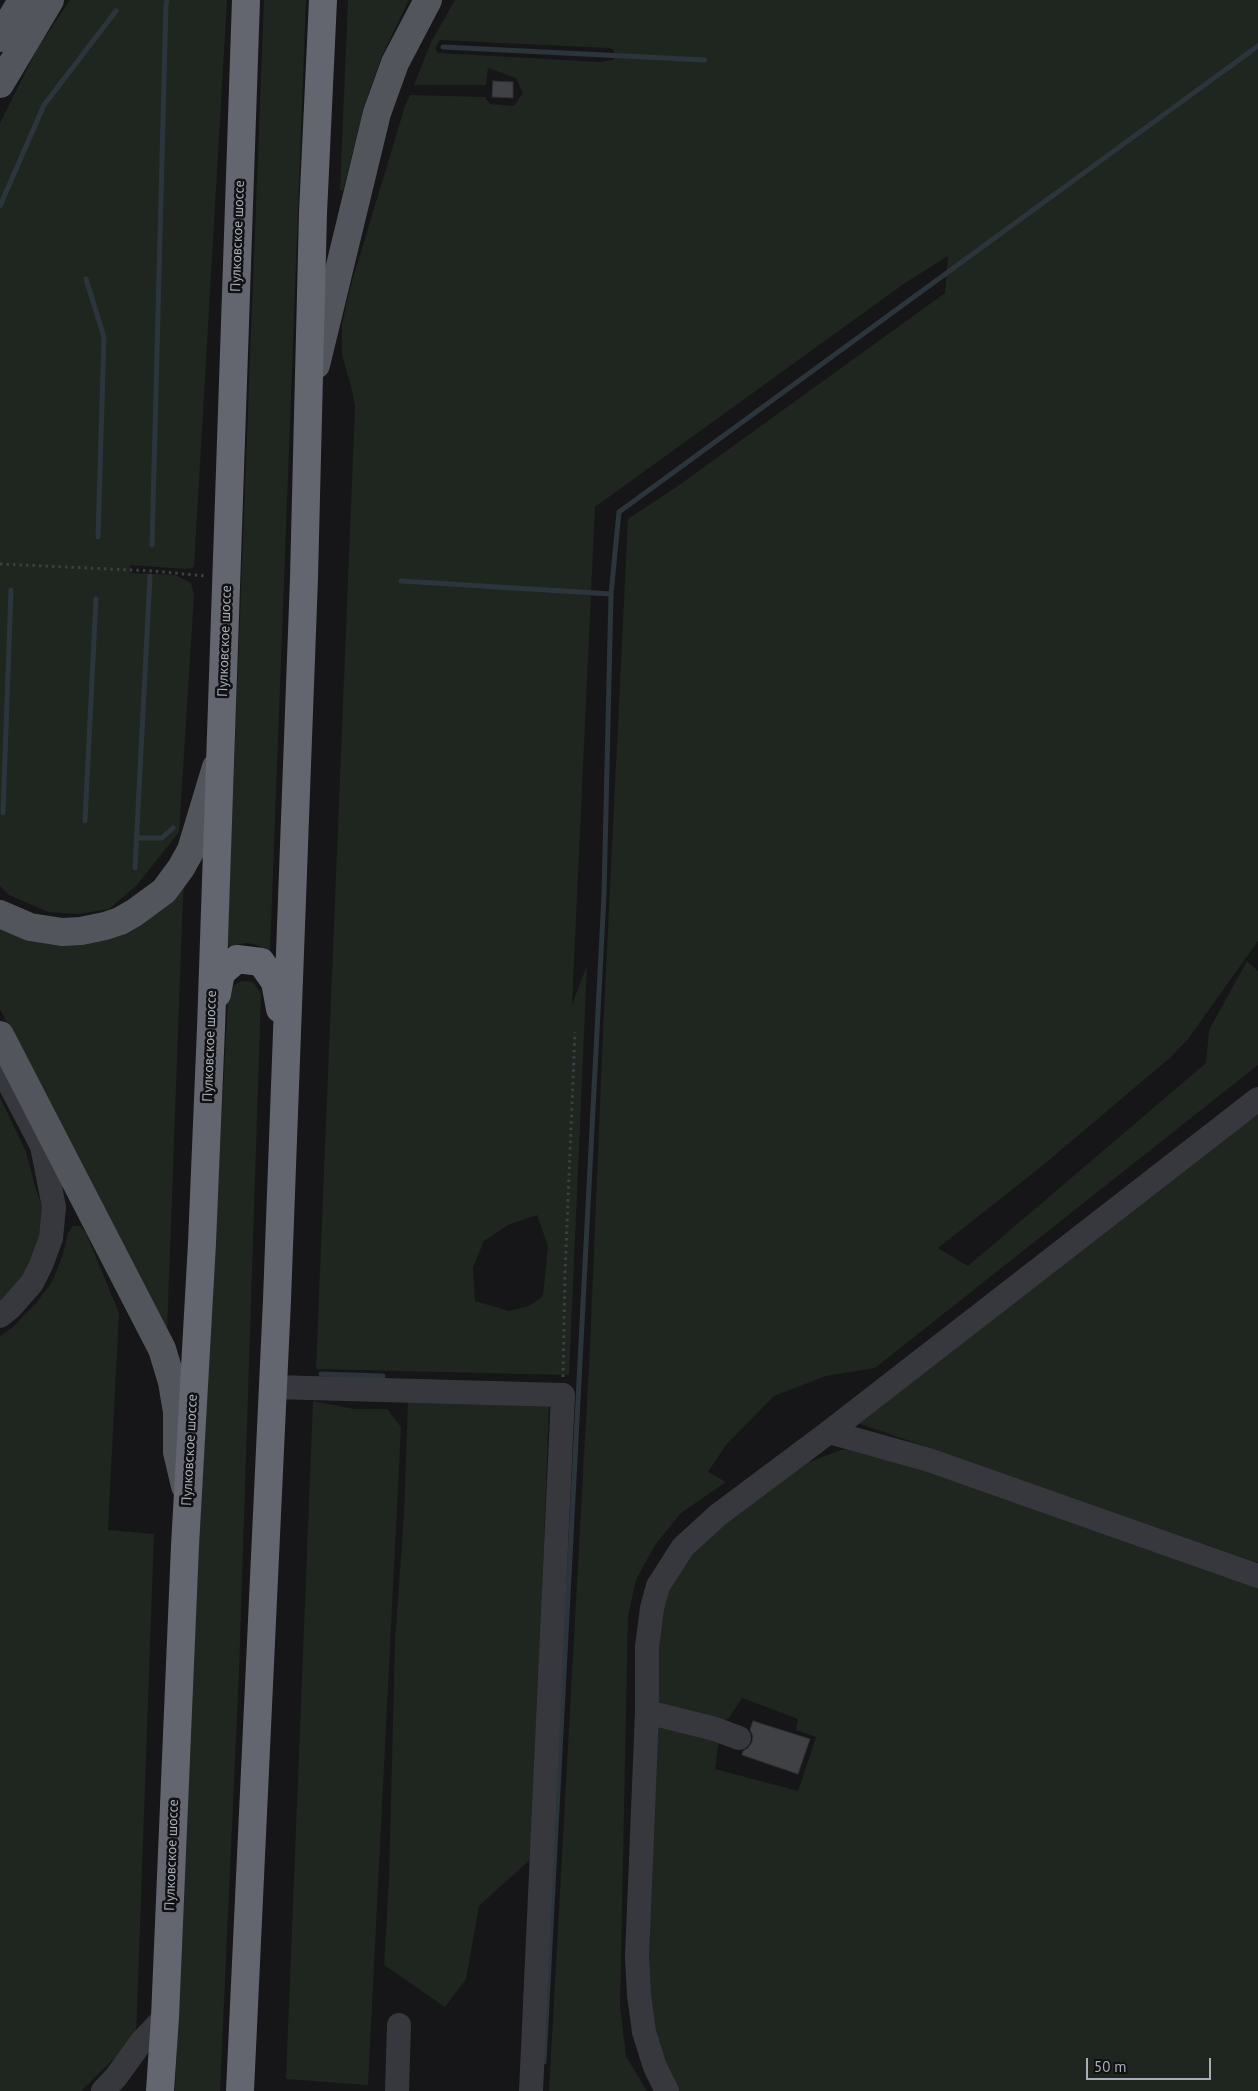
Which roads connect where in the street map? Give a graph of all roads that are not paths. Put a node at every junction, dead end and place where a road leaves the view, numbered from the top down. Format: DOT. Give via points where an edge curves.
graph roads {
  1 [pos="22,0"];
  2 [pos="50,0"];
  3 [pos="246,0"];
  4 [pos="323,0"];
  5 [pos="428,0"];
  6 [pos="0,38"];
  7 [pos="0,84"];
  8 [pos="310,393"];
  9 [pos="221,751"];
  10 [pos="0,914"];
  11 [pos="211,1028"];
  12 [pos="0,1035"];
  13 [pos="0,1040"];
  14 [pos="287,1043"];
  15 [pos="1258,1099"];
  16 [pos="0,1316"];
  17 [pos="273,1387"];
  18 [pos="829,1432"];
  19 [pos="188,1497"];
  20 [pos="1258,1576"];
  21 [pos="647,1712"];
  22 [pos="739,1738"];
  23 [pos="165,2018"];
  24 [pos="398,2025"];
  25 [pos="103,2091"];
  26 [pos="160,2091"];
  27 [pos="240,2091"];
  28 [pos="396,2091"];
  29 [pos="531,2091"];
  30 [pos="667,2091"];
  1 -- 6 [label="main road"];
  2 -- 7 [label="main road"];
  3 -- 9 [label="highway, Пулковское шоссе"];
  4 -- 8 [label="highway" via="313,213"];
  5 -- 8 [label="main road" via="395,63 377,113"];
  8 -- 14 [label="highway"];
  9 -- 10 [label="main road" via="191,850 164,891 120,921 82,932 45,930 15,922"];
  9 -- 11 [label="highway, Пулковское шоссе"];
  11 -- 14 [label="highway" via="221,973 237,959 261,962 275,982"];
  11 -- 19 [label="highway, Пулковское шоссе"];
  12 -- 19 [label="main road" via="162,1349 172,1382 177,1412 177,1452"];
  13 -- 16 [label="street" via="9,1083 42,1146 54,1207 51,1238 41,1265 32,1283"];
  14 -- 17 [label="highway"];
  15 -- 18 [label="street"];
  17 -- 27 [label="highway"];
  17 -- 29 [label="street" via="563,1395"];
  18 -- 20 [label="street" via="929,1460"];
  18 -- 21 [label="street" via="718,1515 683,1547 668,1568 658,1586 652,1608 647,1647"];
  19 -- 23 [label="highway, Пулковское шоссе"];
  21 -- 22 [label="street"];
  21 -- 30 [label="street" via="638,1995 644,2032"];
  23 -- 25 [label="street" via="142,2041"];
  23 -- 26 [label="highway, Пулковское шоссе"];
  24 -- 28 [label="street"];
}
